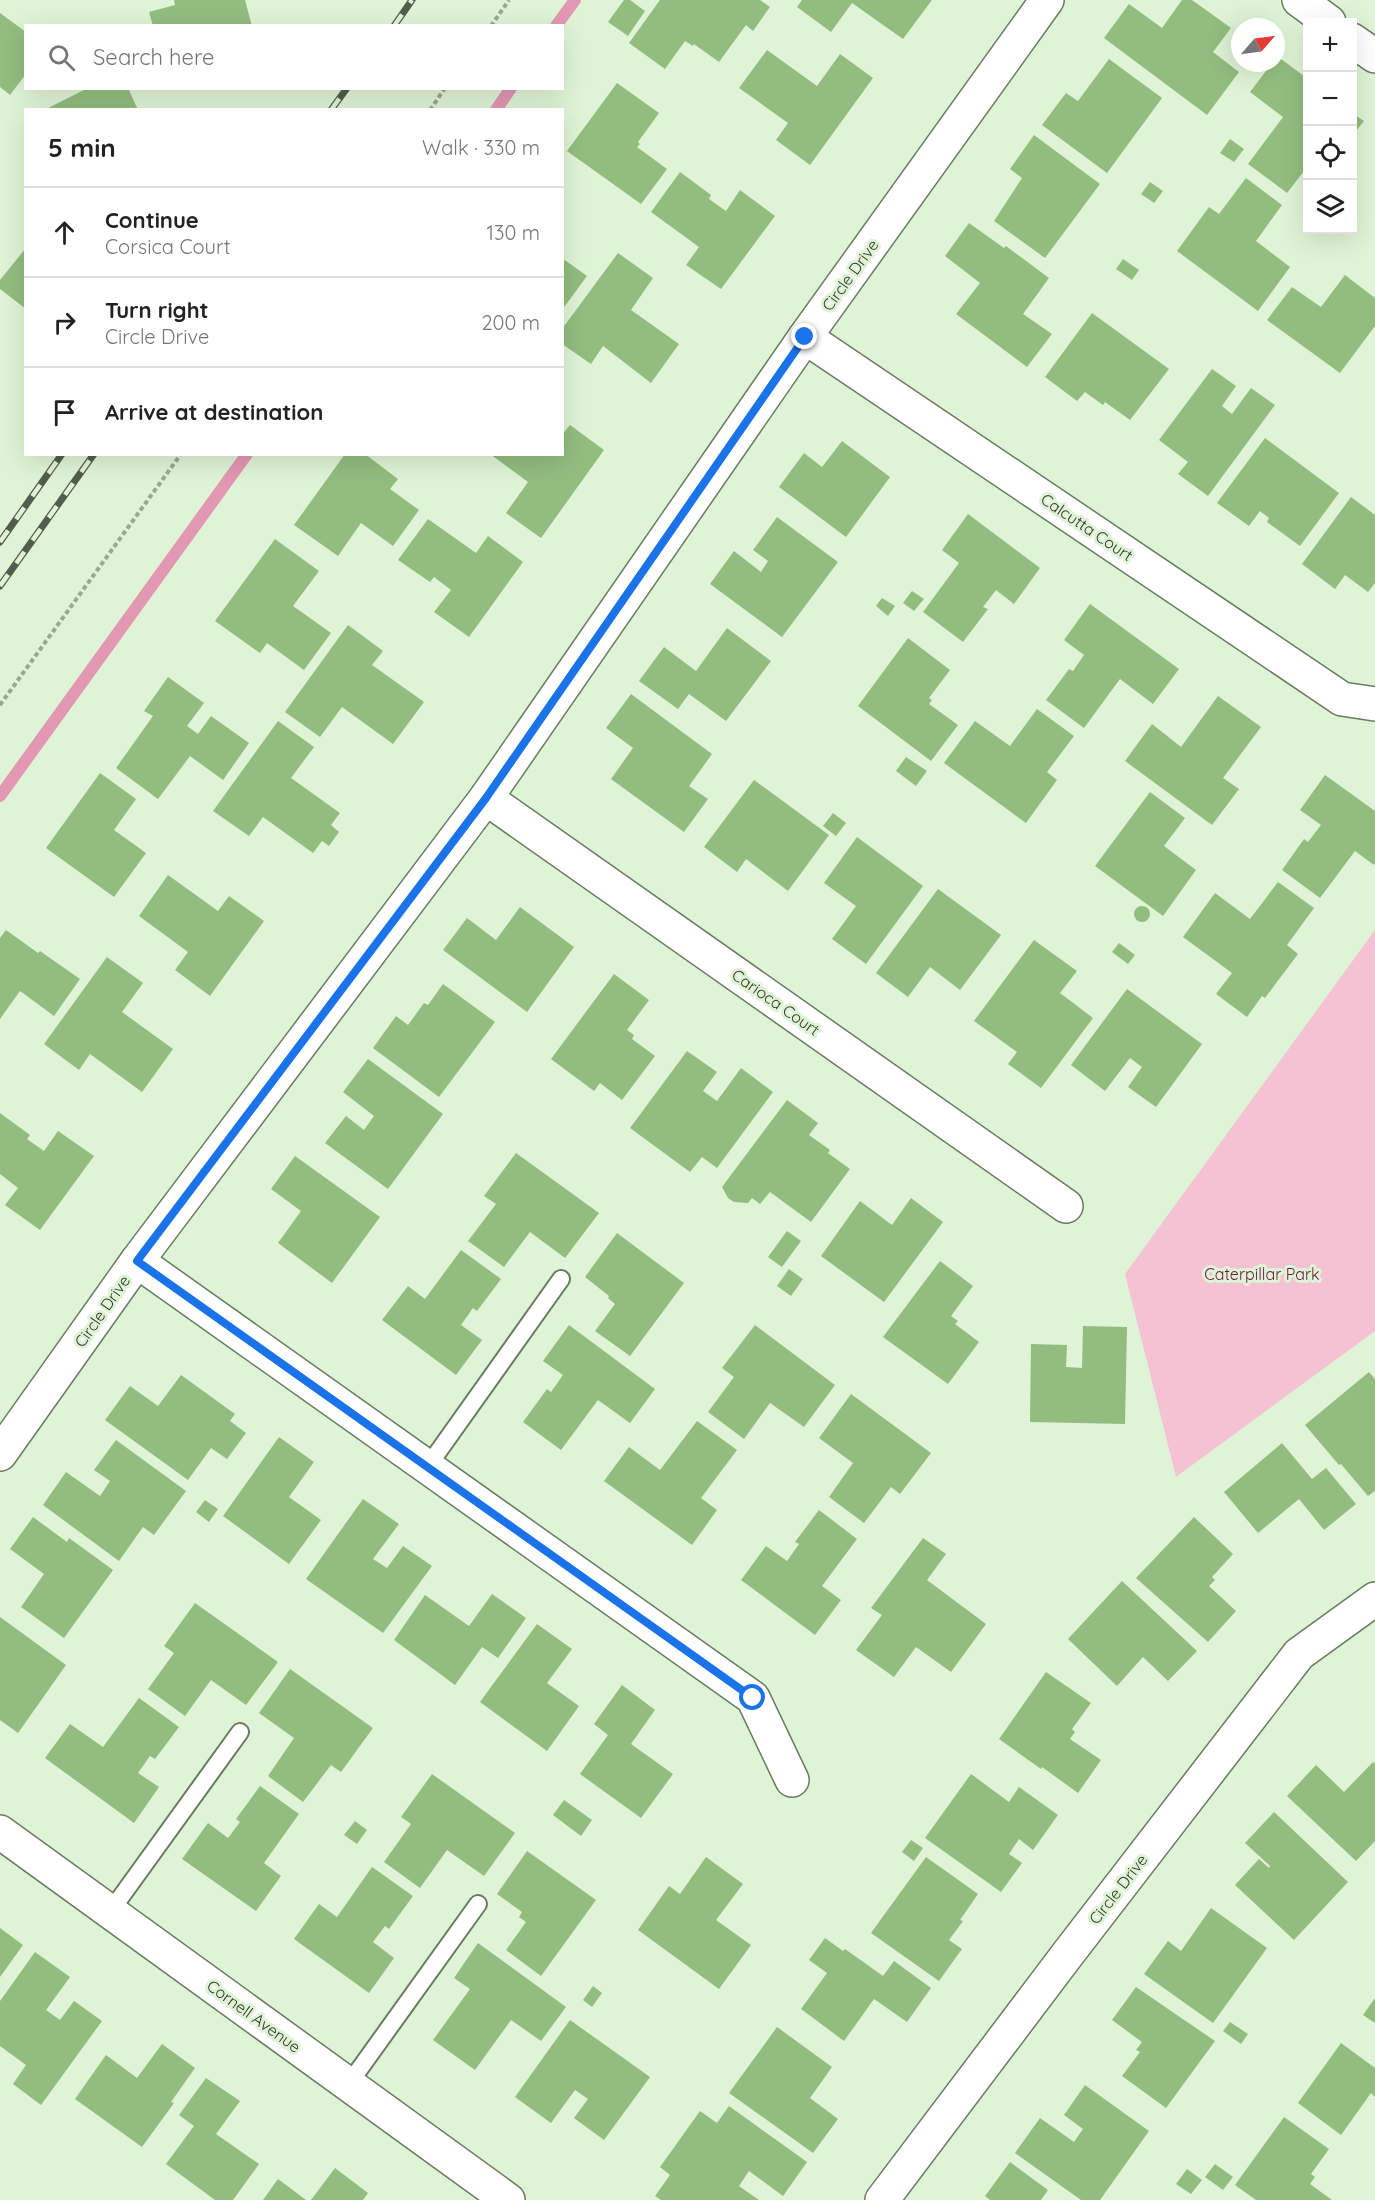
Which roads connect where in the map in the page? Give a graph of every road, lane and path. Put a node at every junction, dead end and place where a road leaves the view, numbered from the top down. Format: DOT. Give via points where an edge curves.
graph roads {
  1 [pos="509,0"];
  2 [pos="1299,0"];
  3 [pos="1038,3"];
  4 [pos="1324,18"];
  5 [pos="492,24"];
  6 [pos="1357,43"];
  7 [pos="1375,56"];
  8 [pos="444,90"];
  9 [pos="431,108"];
  10 [pos="805,337"];
  11 [pos="180,456"];
  12 [pos="1375,704"];
  13 [pos="0,705"];
  14 [pos="486,798"];
  15 [pos="1066,1206"];
  16 [pos="137,1261"];
  17 [pos="561,1279"];
  18 [pos="0,1454"];
  19 [pos="428,1466"];
  20 [pos="1375,1599"];
  21 [pos="240,1732"];
  22 [pos="792,1780"];
  23 [pos="0,1832"];
  24 [pos="478,1904"];
  25 [pos="110,1912"];
  26 [pos="348,2085"];
  27 [pos="508,2200"];
  28 [pos="882,2200"];
  1 -- 5 [label="path"];
  2 -- 4 [label="street"];
  3 -- 10 [label="street, Circle Drive"];
  6 -- 7 [label="street"];
  8 -- 9 [label="path"];
  10 -- 12 [label="street, Calcutta Court" via="1342,699"];
  10 -- 14 [label="street, Circle Drive"];
  11 -- 13 [label="path"];
  14 -- 15 [label="street, Carioca Court"];
  14 -- 16 [label="street, Circle Drive"];
  16 -- 18 [label="street, Circle Drive"];
  16 -- 19 [label="street"];
  17 -- 19 [label="lane"];
  19 -- 22 [label="street" via="753,1698"];
  20 -- 28 [label="street, Circle Drive" via="1299,1654"];
  21 -- 25 [label="lane"];
  23 -- 25 [label="street, Cornell Avenue"];
  24 -- 26 [label="lane"];
  25 -- 26 [label="street, Cornell Avenue"];
  26 -- 27 [label="street, Cornell Avenue"];
}
